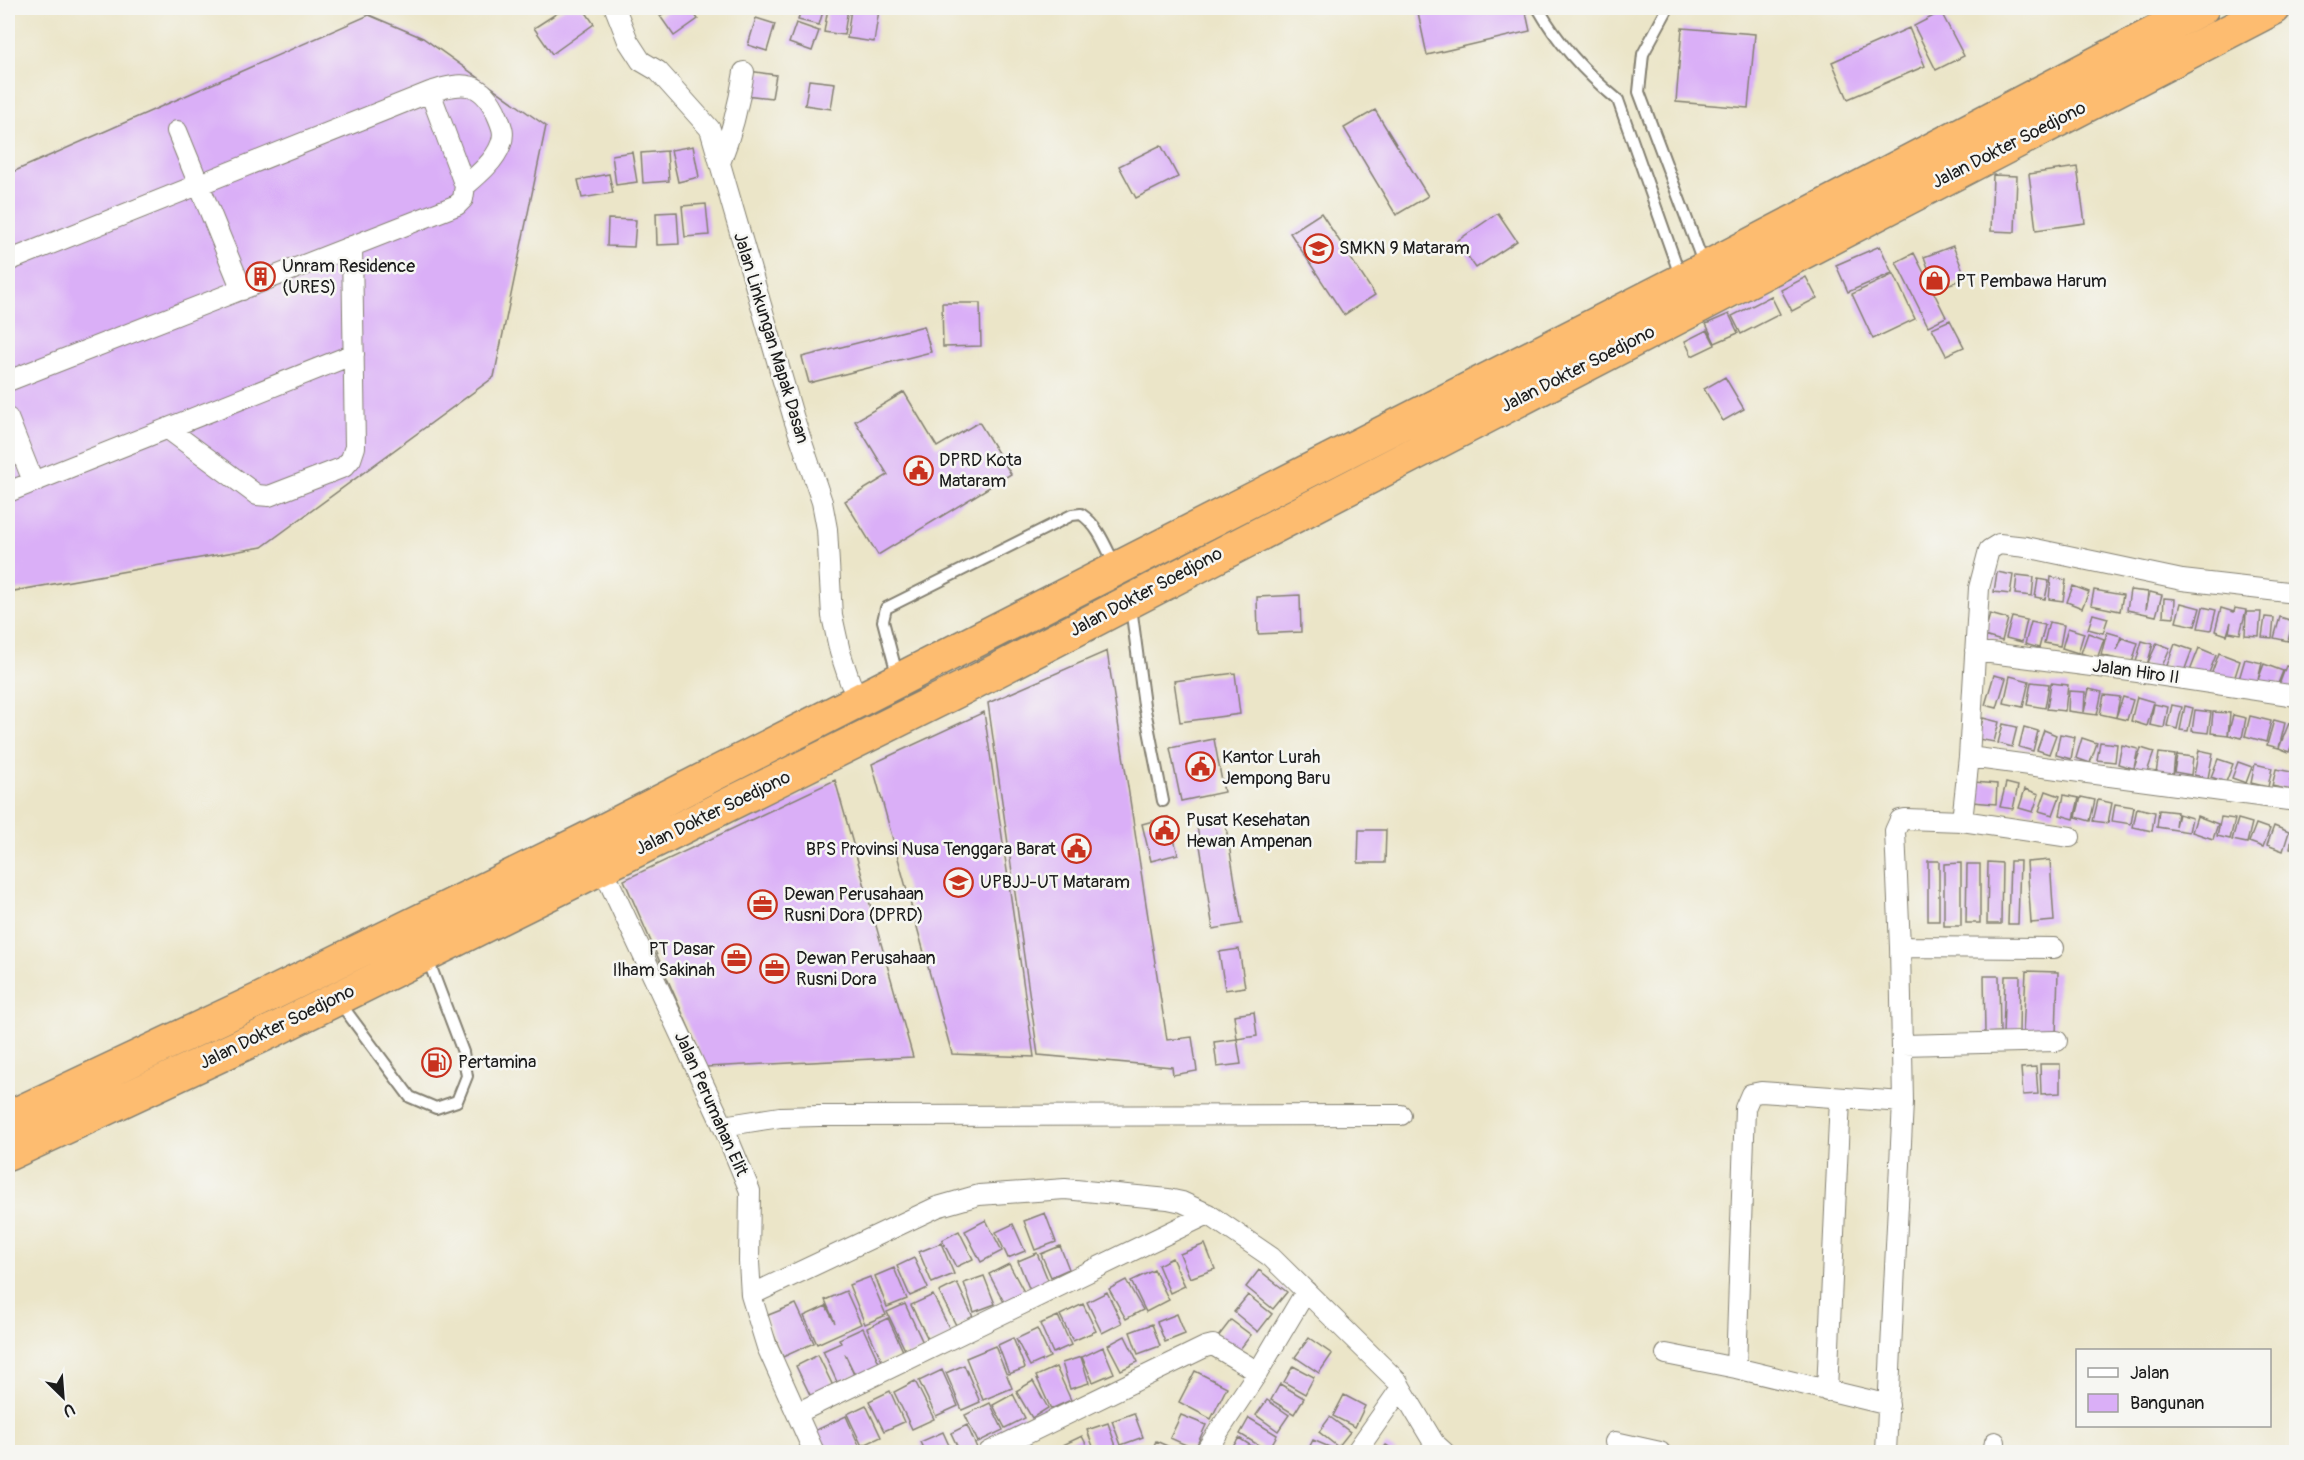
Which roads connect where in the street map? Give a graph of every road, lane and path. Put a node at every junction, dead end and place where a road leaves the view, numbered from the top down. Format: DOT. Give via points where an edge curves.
graph roads {
  1 [pos="615,8"];
  2 [pos="1538,8"];
  3 [pos="1668,8"];
  4 [pos="2202,8"];
  5 [pos="2255,12"];
  6 [pos="744,72"];
  7 [pos="430,92"];
  8 [pos="1639,92"];
  9 [pos="1618,100"];
  10 [pos="177,131"];
  11 [pos="720,164"];
  12 [pos="200,184"];
  13 [pos="465,186"];
  14 [pos="352,246"];
  15 [pos="8,261"];
  16 [pos="1699,289"];
  17 [pos="242,290"];
  18 [pos="354,354"];
  19 [pos="8,381"];
  20 [pos="8,418"];
  21 [pos="168,429"];
  22 [pos="33,481"];
  23 [pos="8,492"];
  24 [pos="1124,585"];
  25 [pos="2296,593"];
  26 [pos="1975,651"];
  27 [pos="899,681"];
  28 [pos="2296,696"];
  29 [pos="860,701"];
  30 [pos="1969,757"];
  31 [pos="1163,801"];
  32 [pos="2296,801"];
  33 [pos="1962,821"];
  34 [pos="2070,837"];
  35 [pos="602,867"];
  36 [pos="1900,947"];
  37 [pos="2054,948"];
  38 [pos="426,954"];
  39 [pos="337,999"];
  40 [pos="259,1000"];
  41 [pos="274,1030"];
  42 [pos="2057,1041"];
  43 [pos="1903,1045"];
  44 [pos="1840,1098"];
  45 [pos="1903,1102"];
  46 [pos="1401,1115"];
  47 [pos="8,1118"];
  48 [pos="723,1126"];
  49 [pos="8,1154"];
  50 [pos="1208,1214"];
  51 [pos="1306,1291"];
  52 [pos="751,1294"];
  53 [pos="1666,1354"];
  54 [pos="1736,1368"];
  55 [pos="1258,1372"];
  56 [pos="1401,1388"];
  57 [pos="1827,1391"];
  58 [pos="1889,1405"];
  59 [pos="797,1413"];
  60 [pos="1615,1442"];
  61 [pos="814,1452"];
  62 [pos="989,1452"];
  63 [pos="1205,1452"];
  64 [pos="1356,1452"];
  65 [pos="1444,1452"];
  66 [pos="1660,1452"];
  67 [pos="1886,1452"];
  1 -- 11 [label="street, Jalan Linkungan Mapak Dasan" via="641,62 658,71 710,129"];
  2 -- 9 [label="lane" via="1569,54"];
  3 -- 8 [label="lane" via="1643,54"];
  4 -- 16 [label="highway, Jalan Dokter Soedjono"];
  5 -- 16 [label="highway, Jalan Dokter Soedjono"];
  6 -- 11 [label="street" via="740,102"];
  7 -- 12 [label="street"];
  7 -- 13 [label="street"];
  7 -- 13 [label="street" via="452,85 469,85 486,95 504,132 501,146"];
  8 -- 9 [label="lane"];
  8 -- 16 [label="lane"];
  9 -- 16 [label="lane"];
  10 -- 12 [label="street"];
  11 -- 29 [label="street, Jalan Linkungan Mapak Dasan" via="822,502 832,616 840,652"];
  12 -- 15 [label="street"];
  12 -- 17 [label="street"];
  13 -- 14 [label="street" via="463,199 457,205"];
  14 -- 17 [label="street"];
  14 -- 18 [label="street"];
  16 -- 24 [label="highway, Jalan Dokter Soedjono"];
  17 -- 19 [label="street"];
  18 -- 21 [label="street"];
  18 -- 21 [label="street" via="355,447 344,467 269,496 257,495"];
  20 -- 22 [label="street"];
  21 -- 22 [label="street"];
  22 -- 23 [label="street"];
  24 -- 27 [label="highway, Jalan Dokter Soedjono"];
  24 -- 27 [label="lane" via="1098,530 1081,514 1072,515 886,608 884,621"];
  24 -- 31 [label="lane"];
  24 -- 35 [label="highway, Jalan Dokter Soedjono" via="951,694"];
  25 -- 26 [label="street" via="2182,580 1999,544 1989,550 1983,568"];
  26 -- 28 [label="street, Jalan Hiro II"];
  26 -- 30 [label="street"];
  27 -- 29 [label="highway, Jalan Dokter Soedjono"];
  29 -- 40 [label="highway, Jalan Dokter Soedjono"];
  30 -- 32 [label="street"];
  30 -- 33 [label="street"];
  33 -- 34 [label="street"];
  33 -- 36 [label="street" via="1905,819 1896,827"];
  35 -- 38 [label="highway, Jalan Dokter Soedjono"];
  35 -- 48 [label="street, Jalan Perumahan Elit"];
  36 -- 37 [label="street"];
  36 -- 43 [label="street"];
  38 -- 39 [label="highway, Jalan Dokter Soedjono"];
  38 -- 39 [label="lane" via="463,1052 467,1076 457,1101 436,1108 410,1097"];
  39 -- 41 [label="highway, Jalan Dokter Soedjono"];
  40 -- 41 [label="highway"];
  40 -- 47 [label="highway, Jalan Dokter Soedjono"];
  41 -- 49 [label="highway, Jalan Dokter Soedjono"];
  42 -- 43 [label="street"];
  43 -- 45 [label="street"];
  44 -- 45 [label="street"];
  44 -- 54 [label="street" via="1761,1092 1751,1094 1747,1100"];
  44 -- 57 [label="street"];
  45 -- 58 [label="street"];
  46 -- 48 [label="street" via="819,1116 780,1117"];
  48 -- 52 [label="street, Jalan Perumahan Elit" via="750,1191"];
  50 -- 51 [label="street" via="1271,1257"];
  50 -- 52 [label="street" via="1168,1199 1065,1189 979,1195 937,1208"];
  50 -- 59 [label="street"];
  51 -- 55 [label="street"];
  51 -- 56 [label="street"];
  52 -- 59 [label="street, Jalan Perumahan Elit" via="767,1347"];
  53 -- 54 [label="street"];
  54 -- 57 [label="street"];
  55 -- 62 [label="street" via="1213,1345 1205,1347"];
  55 -- 63 [label="street"];
  56 -- 64 [label="street"];
  56 -- 65 [label="street" via="1434,1443"];
  57 -- 58 [label="street"];
  58 -- 67 [label="street"];
  59 -- 61 [label="street, Jalan Perumahan Elit"];
  60 -- 66 [label="street"];
}
